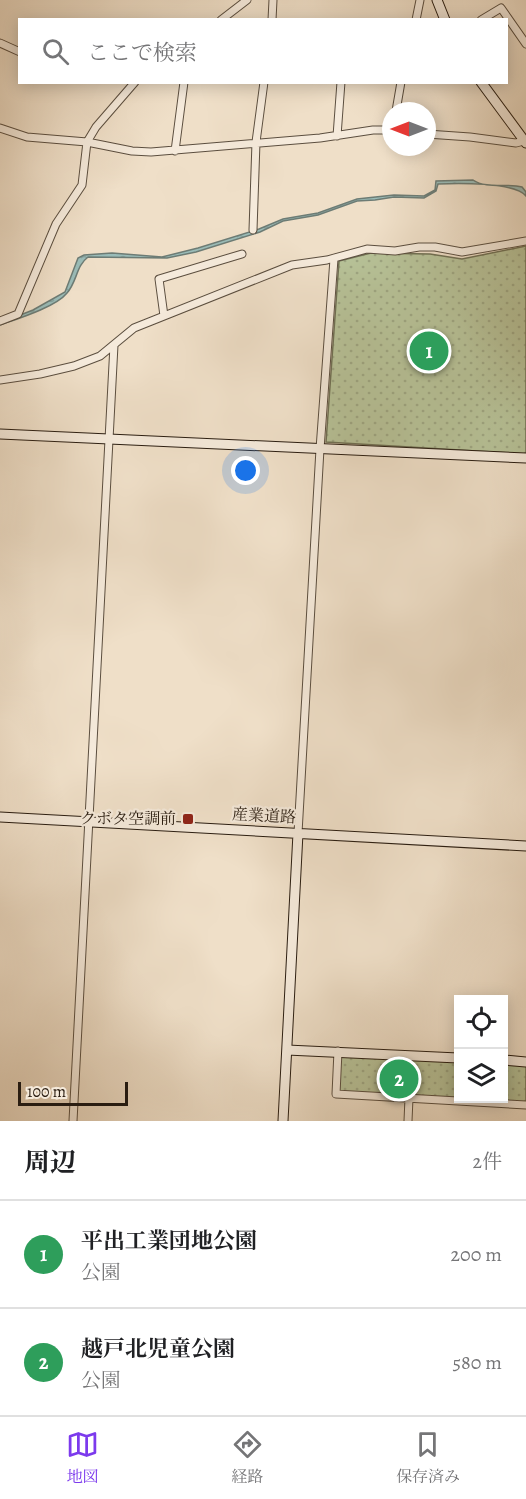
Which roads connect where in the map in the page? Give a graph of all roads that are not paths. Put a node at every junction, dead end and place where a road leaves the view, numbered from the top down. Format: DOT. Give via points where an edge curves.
graph roads {
  1 [pos="247,0"];
  2 [pos="273,0"];
  3 [pos="420,0"];
  4 [pos="437,0"];
  5 [pos="224,18"];
  6 [pos="272,18"];
  7 [pos="416,18"];
  8 [pos="444,18"];
  9 [pos="484,18"];
  10 [pos="508,18"];
  11 [pos="508,18"];
  12 [pos="0,43"];
  13 [pos="526,44"];
  14 [pos="18,51"];
  15 [pos="133,84"];
  16 [pos="184,84"];
  17 [pos="264,84"];
  18 [pos="341,84"];
  19 [pos="401,84"];
  20 [pos="482,84"];
  21 [pos="398,102"];
  22 [pos="0,128"];
  23 [pos="382,131"];
  24 [pos="436,135"];
  25 [pos="338,136"];
  26 [pos="87,142"];
  27 [pos="256,142"];
  28 [pos="525,142"];
  29 [pos="175,151"];
  30 [pos="253,230"];
  31 [pos="526,241"];
  32 [pos="242,254"];
  33 [pos="333,259"];
  34 [pos="164,316"];
  35 [pos="0,321"];
  36 [pos="114,345"];
  37 [pos="0,381"];
  38 [pos="0,434"];
  39 [pos="111,440"];
  40 [pos="320,449"];
  41 [pos="526,458"];
  42 [pos="0,817"];
  43 [pos="89,821"];
  44 [pos="298,833"];
  45 [pos="526,846"];
  46 [pos="287,1050"];
  47 [pos="338,1051"];
  48 [pos="454,1058"];
  49 [pos="508,1060"];
  50 [pos="526,1062"];
  51 [pos="409,1098"];
  52 [pos="526,1105"];
  53 [pos="73,1121"];
  54 [pos="283,1121"];
  55 [pos="408,1121"];
  1 -- 5 [label="street"];
  2 -- 6 [label="street"];
  3 -- 7 [label="street"];
  4 -- 8 [label="street"];
  9 -- 10 [label="street" via="501,8"];
  11 -- 13 [label="street"];
  12 -- 14 [label="street"];
  15 -- 26 [label="street"];
  16 -- 29 [label="street"];
  17 -- 27 [label="street"];
  18 -- 25 [label="street"];
  19 -- 21 [label="street"];
  20 -- 28 [label="street"];
  22 -- 26 [label="street" via="27,137"];
  23 -- 25 [label="street"];
  24 -- 28 [label="street"];
  25 -- 27 [label="street"];
  26 -- 29 [label="street" via="132,151"];
  26 -- 35 [label="street" via="82,185 56,224 18,314"];
  27 -- 29 [label="street"];
  27 -- 30 [label="street"];
  31 -- 33 [label="street" via="462,252 435,247 367,249"];
  32 -- 34 [label="street" via="159,279"];
  33 -- 34 [label="street" via="269,272"];
  33 -- 40 [label="street"];
  34 -- 36 [label="street" via="134,328"];
  36 -- 37 [label="street" via="100,356 74,366"];
  36 -- 39 [label="street"];
  38 -- 39 [label="street"];
  39 -- 40 [label="street"];
  39 -- 43 [label="street"];
  40 -- 41 [label="street"];
  40 -- 44 [label="street"];
  42 -- 43 [label="street, 産業道路"];
  43 -- 44 [label="street, 産業道路"];
  43 -- 53 [label="street"];
  44 -- 45 [label="street, 産業道路"];
  44 -- 46 [label="street"];
  46 -- 47 [label="street"];
  46 -- 54 [label="street"];
  47 -- 48 [label="street"];
  47 -- 51 [label="street" via="336,1094"];
  49 -- 50 [label="street"];
  51 -- 52 [label="street"];
  51 -- 55 [label="street"];
}
